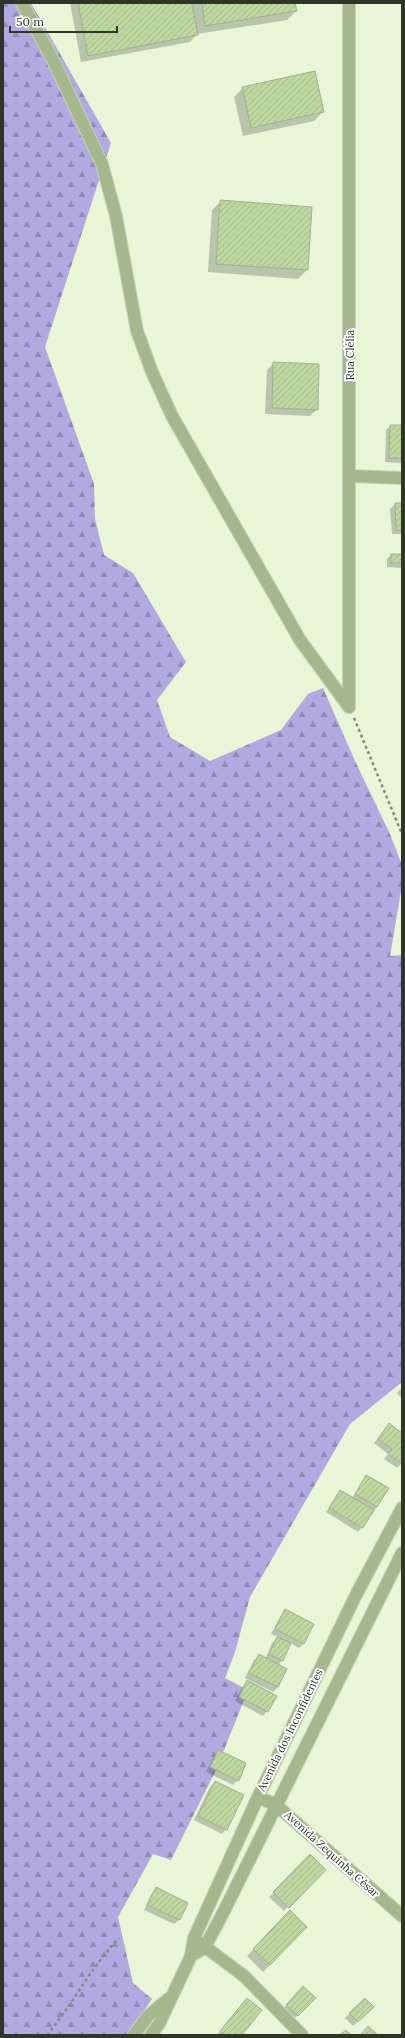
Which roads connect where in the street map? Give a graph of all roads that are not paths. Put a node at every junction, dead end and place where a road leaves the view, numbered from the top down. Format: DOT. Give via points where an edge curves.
graph roads {
  1 [pos="22,3"];
  2 [pos="349,3"];
  3 [pos="350,476"];
  4 [pos="402,478"];
  5 [pos="402,1508"];
  6 [pos="382,1544"];
  7 [pos="402,1552"];
  8 [pos="258,1796"];
  9 [pos="276,1805"];
  10 [pos="402,1916"];
  11 [pos="194,1938"];
  12 [pos="205,1947"];
  13 [pos="191,1956"];
  14 [pos="172,1996"];
  15 [pos="134,2035"];
  16 [pos="151,2035"];
  17 [pos="302,2035"];
  1 -- 3 [label="street, Rua Clélia" via="53,60 102,164 116,216 137,331 172,416 300,640 349,707"];
  2 -- 3 [label="street, Rua Clélia"];
  3 -- 4 [label="street"];
  5 -- 6 [label="street, Avenida dos Inconfidentes"];
  6 -- 7 [label="street"];
  6 -- 8 [label="street, Avenida dos Inconfidentes"];
  7 -- 9 [label="street, Avenida dos Inconfidentes"];
  8 -- 9 [label="street, Avenida Zequinha César"];
  8 -- 11 [label="street, Avenida dos Inconfidentes"];
  9 -- 10 [label="street, Avenida Zequinha César"];
  9 -- 12 [label="street, Avenida dos Inconfidentes"];
  11 -- 12 [label="street"];
  11 -- 13 [label="street, Avenida dos Inconfidentes"];
  12 -- 13 [label="street"];
  12 -- 17 [label="street" via="244,1976"];
  13 -- 14 [label="street, Avenida dos Inconfidentes"];
  14 -- 15 [label="street, Avenida dos Inconfidentes" via="148,2016"];
  14 -- 16 [label="street, Avenida dos Inconfidentes"];
}
